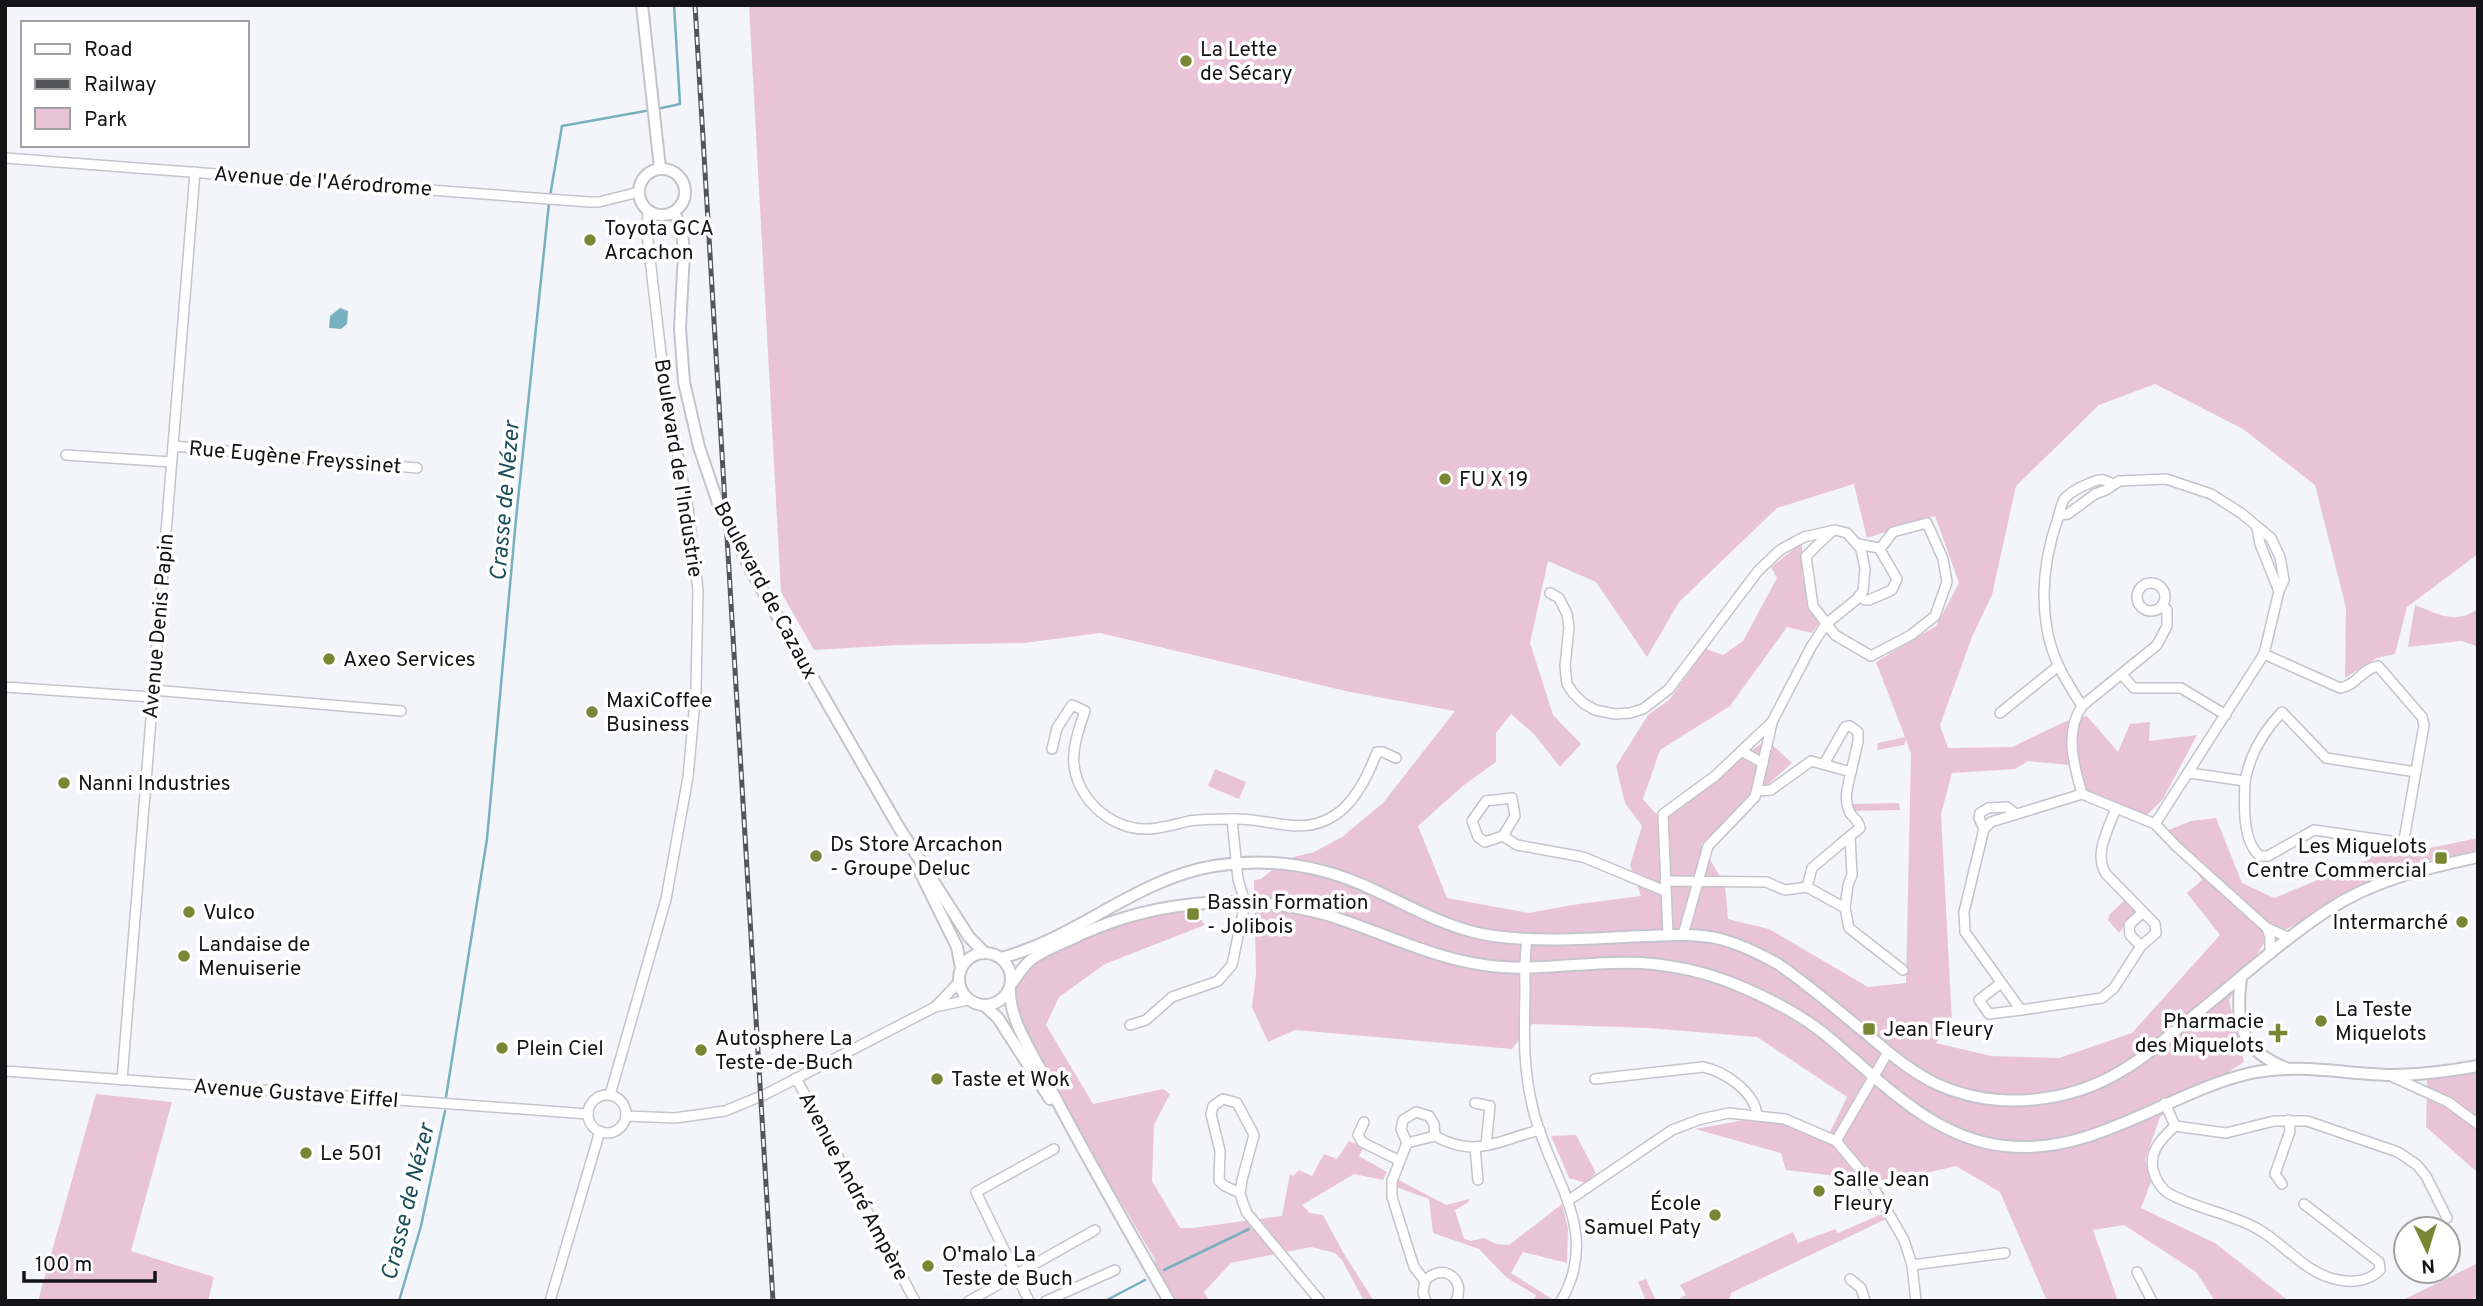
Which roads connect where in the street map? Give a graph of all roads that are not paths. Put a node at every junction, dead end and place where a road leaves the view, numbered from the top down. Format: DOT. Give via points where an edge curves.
graph roads {
  1 [pos="642,5"];
  2 [pos="5,158"];
  3 [pos="660,168"];
  4 [pos="195,172"];
  5 [pos="639,192"];
  6 [pos="648,210"];
  7 [pos="674,212"];
  8 [pos="173,446"];
  9 [pos="66,455"];
  10 [pos="171,462"];
  11 [pos="417,468"];
  12 [pos="2112,484"];
  13 [pos="2059,514"];
  14 [pos="2257,528"];
  15 [pos="1832,531"];
  16 [pos="2269,536"];
  17 [pos="2260,542"];
  18 [pos="1858,544"];
  19 [pos="1880,549"];
  20 [pos="2279,591"];
  21 [pos="1550,593"];
  22 [pos="1859,596"];
  23 [pos="2162,605"];
  24 [pos="1826,624"];
  25 [pos="2264,654"];
  26 [pos="2057,667"];
  27 [pos="2122,675"];
  28 [pos="5,687"];
  29 [pos="153,693"];
  30 [pos="2082,706"];
  31 [pos="401,711"];
  32 [pos="2000,713"];
  33 [pos="2227,715"];
  34 [pos="1772,722"];
  35 [pos="1052,749"];
  36 [pos="1741,751"];
  37 [pos="1396,758"];
  38 [pos="1763,763"];
  39 [pos="1824,764"];
  40 [pos="1852,769"];
  41 [pos="2416,772"];
  42 [pos="2189,773"];
  43 [pos="2245,781"];
  44 [pos="1757,790"];
  45 [pos="2082,794"];
  46 [pos="2116,808"];
  47 [pos="2017,814"];
  48 [pos="1232,819"];
  49 [pos="2155,824"];
  50 [pos="898,826"];
  51 [pos="1984,829"];
  52 [pos="1503,836"];
  53 [pos="1850,836"];
  54 [pos="2478,857"];
  55 [pos="1237,864"];
  56 [pos="1698,880"];
  57 [pos="1665,886"];
  58 [pos="1807,887"];
  59 [pos="1245,903"];
  60 [pos="1844,908"];
  61 [pos="2143,912"];
  62 [pos="2267,928"];
  63 [pos="1668,935"];
  64 [pos="1683,935"];
  65 [pos="2290,938"];
  66 [pos="1527,940"];
  67 [pos="2141,946"];
  68 [pos="985,953"];
  69 [pos="2270,954"];
  70 [pos="1001,958"];
  71 [pos="961,968"];
  72 [pos="1525,968"];
  73 [pos="1903,970"];
  74 [pos="2241,978"];
  75 [pos="959,982"];
  76 [pos="2001,983"];
  77 [pos="1011,987"];
  78 [pos="968,1000"];
  79 [pos="985,1006"];
  80 [pos="935,1007"];
  81 [pos="2021,1010"];
  82 [pos="1130,1025"];
  83 [pos="1888,1052"];
  84 [pos="2478,1066"];
  85 [pos="2287,1069"];
  86 [pos="7,1071"];
  87 [pos="2389,1075"];
  88 [pos="1873,1077"];
  89 [pos="796,1078"];
  90 [pos="1595,1079"];
  91 [pos="122,1080"];
  92 [pos="5,1082"];
  93 [pos="610,1095"];
  94 [pos="1475,1103"];
  95 [pos="2165,1103"];
  96 [pos="588,1114"];
  97 [pos="1757,1115"];
  98 [pos="626,1116"];
  99 [pos="2289,1120"];
  100 [pos="1364,1122"];
  101 [pos="2478,1124"];
  102 [pos="2175,1126"];
  103 [pos="1540,1130"];
  104 [pos="600,1132"];
  105 [pos="1434,1136"];
  106 [pos="1836,1141"];
  107 [pos="1407,1143"];
  108 [pos="1486,1145"];
  109 [pos="1475,1148"];
  110 [pos="1054,1149"];
  111 [pos="1087,1158"];
  112 [pos="1400,1161"];
  113 [pos="1478,1180"];
  114 [pos="2282,1184"];
  115 [pos="1241,1193"];
  116 [pos="1569,1200"];
  117 [pos="2304,1204"];
  118 [pos="2446,1215"];
  119 [pos="1095,1230"];
  120 [pos="2006,1253"];
  121 [pos="1912,1265"];
  122 [pos="1115,1270"];
  123 [pos="2137,1272"];
  124 [pos="1018,1275"];
  125 [pos="1850,1279"];
  126 [pos="1425,1281"];
  127 [pos="913,1299"];
  128 [pos="1458,1300"];
  129 [pos="550,1301"];
  130 [pos="970,1301"];
  131 [pos="1029,1301"];
  132 [pos="1046,1301"];
  133 [pos="1168,1301"];
  134 [pos="1320,1301"];
  135 [pos="1426,1301"];
  136 [pos="1561,1301"];
  137 [pos="1865,1301"];
  138 [pos="1916,1301"];
  139 [pos="2152,1301"];
  1 -- 3 [label="main road"];
  2 -- 4 [label="street, Avenue de l'Aérodrome"];
  3 -- 5 [label="main road" via="647,174"];
  3 -- 7 [label="main road" via="675,172 684,184 684,200"];
  4 -- 5 [label="street, Avenue de l'Aérodrome" via="599,202"];
  4 -- 8 [label="street, Avenue Denis Papin"];
  5 -- 6 [label="main road"];
  6 -- 7 [label="main road" via="661,215"];
  6 -- 93 [label="street, Boulevard de l'Industrie" via="665,387 698,590 696,690 688,778 666,899"];
  7 -- 50 [label="main road, Boulevard de Cazaux" via="684,253 680,328 684,382 709,478 752,572"];
  8 -- 10 [label="street, Avenue Denis Papin"];
  8 -- 11 [label="street, Rue Eugène Freyssinet"];
  9 -- 10 [label="street"];
  10 -- 29 [label="street, Avenue Denis Papin"];
  12 -- 13 [label="street" via="2068,513"];
  12 -- 13 [label="street" via="2098,479 2078,488 2064,500"];
  12 -- 14 [label="street" via="2147,478 2186,485 2213,496"];
  13 -- 26 [label="street" via="2048,549 2043,590"];
  14 -- 16 [label="street"];
  14 -- 17 [label="street"];
  15 -- 18 [label="street" via="1847,533"];
  15 -- 21 [label="street" via="1797,541 1771,558 1669,689 1630,713 1595,710 1573,693 1564,666 1567,614 1559,598"];
  15 -- 24 [label="street" via="1806,556 1813,606"];
  16 -- 17 [label="street"];
  16 -- 20 [label="street" via="2284,569"];
  17 -- 20 [label="street"];
  18 -- 19 [label="street"];
  18 -- 22 [label="street" via="1865,577"];
  19 -- 22 [label="street" via="1897,579 1892,590 1869,600"];
  19 -- 24 [label="street" via="1893,532 1927,523 1943,559 1947,582 1935,616 1871,656 1835,635"];
  20 -- 25 [label="street"];
  22 -- 24 [label="street"];
  23 -- 27 [label="street" via="2167,610 2167,626 2157,645"];
  24 -- 34 [label="street"];
  25 -- 33 [label="street"];
  25 -- 41 [label="street" via="2340,688 2371,667 2381,668 2423,719"];
  26 -- 30 [label="street"];
  26 -- 32 [label="street"];
  27 -- 30 [label="street"];
  27 -- 33 [label="street" via="2134,688 2181,688"];
  28 -- 29 [label="street"];
  29 -- 31 [label="street"];
  29 -- 91 [label="street, Avenue Denis Papin"];
  30 -- 45 [label="street" via="2070,736"];
  33 -- 42 [label="street"];
  34 -- 36 [label="street"];
  34 -- 38 [label="street"];
  35 -- 48 [label="street" via="1057,728 1072,705 1085,712 1073,755 1080,786 1098,812 1148,830"];
  36 -- 38 [label="street"];
  36 -- 57 [label="street" via="1716,776 1663,814"];
  37 -- 48 [label="street" via="1377,752 1359,792 1327,820 1289,826"];
  38 -- 44 [label="street"];
  39 -- 40 [label="street"];
  39 -- 40 [label="street" via="1845,727 1850,726 1858,732"];
  39 -- 44 [label="street" via="1807,762 1771,790"];
  40 -- 53 [label="street" via="1846,796 1860,828"];
  41 -- 43 [label="street" via="2326,758 2282,712 2258,743"];
  41 -- 43 [label="street" via="2402,842 2314,830 2264,856 2255,851 2246,827"];
  42 -- 43 [label="street"];
  42 -- 49 [label="street"];
  44 -- 56 [label="street" via="1708,846"];
  45 -- 46 [label="street"];
  45 -- 47 [label="street"];
  46 -- 49 [label="street"];
  46 -- 61 [label="street" via="2101,850 2102,866"];
  47 -- 51 [label="street"];
  47 -- 51 [label="street" via="2007,807 1988,808 1979,818"];
  48 -- 55 [label="street"];
  49 -- 62 [label="street"];
  50 -- 68 [label="main road, Boulevard de Cazaux" via="969,937"];
  50 -- 71 [label="main road, Boulevard de Cazaux" via="957,947"];
  51 -- 76 [label="street" via="1965,932"];
  52 -- 52 [label="street" via="1485,842 1472,821 1486,802 1512,798 1515,816"];
  52 -- 57 [label="street" via="1517,845 1583,857"];
  53 -- 58 [label="street" via="1812,868"];
  53 -- 60 [label="street" via="1852,875"];
  54 -- 65 [label="main road" via="2431,867 2362,891"];
  55 -- 59 [label="street"];
  55 -- 66 [label="main road" via="1307,866 1345,877 1458,928"];
  55 -- 70 [label="main road" via="1164,879 1025,951"];
  56 -- 57 [label="street"];
  56 -- 58 [label="street" via="1766,882 1785,890"];
  56 -- 64 [label="street"];
  57 -- 63 [label="street"];
  58 -- 60 [label="street"];
  59 -- 72 [label="main road" via="1325,915 1459,961"];
  59 -- 77 [label="main road" via="1147,911 1084,932 1029,961"];
  59 -- 82 [label="street" via="1232,965 1226,973 1209,985 1172,997 1146,1020"];
  60 -- 73 [label="street" via="1849,928"];
  61 -- 67 [label="street" via="2129,925 2130,934"];
  61 -- 67 [label="street" via="2158,929"];
  62 -- 65 [label="street"];
  62 -- 69 [label="street"];
  63 -- 64 [label="main road"];
  63 -- 66 [label="main road"];
  64 -- 83 [label="main road" via="1718,938 1778,964"];
  65 -- 69 [label="main road"];
  66 -- 72 [label="street"];
  67 -- 81 [label="street" via="2102,998"];
  68 -- 70 [label="main road"];
  68 -- 71 [label="main road" via="973,956"];
  69 -- 74 [label="main road"];
  70 -- 77 [label="main road" via="1010,969"];
  71 -- 75 [label="main road"];
  72 -- 88 [label="main road" via="1641,963 1729,982 1801,1017"];
  72 -- 103 [label="street" via="1524,1062"];
  74 -- 83 [label="main road" via="2124,1070 2060,1096 2024,1101 1963,1093 1920,1074"];
  74 -- 85 [label="main road" via="2238,1006 2246,1039 2264,1057"];
  75 -- 78 [label="main road"];
  75 -- 80 [label="street"];
  76 -- 81 [label="street"];
  76 -- 81 [label="street" via="1979,1000 1989,1014"];
  77 -- 79 [label="main road" via="999,1002"];
  77 -- 111 [label="main road" via="1012,1010"];
  78 -- 79 [label="main road"];
  78 -- 80 [label="street"];
  79 -- 111 [label="main road" via="998,1018"];
  80 -- 89 [label="street"];
  83 -- 88 [label="street"];
  84 -- 87 [label="main road"];
  85 -- 87 [label="main road"];
  85 -- 95 [label="main road" via="2240,1076"];
  86 -- 91 [label="street, Avenue Gustave Eiffel"];
  86 -- 92 [label="street"];
  87 -- 101 [label="street" via="2448,1102"];
  88 -- 95 [label="main road" via="1941,1128 2007,1147 2062,1144"];
  88 -- 106 [label="street"];
  89 -- 98 [label="street" via="726,1111 675,1118"];
  89 -- 127 [label="street, Avenue André Ampère"];
  90 -- 97 [label="street" via="1714,1069 1751,1098"];
  91 -- 96 [label="street, Avenue Gustave Eiffel"];
  93 -- 96 [label="street" via="593,1100"];
  93 -- 98 [label="street" via="618,1098"];
  94 -- 108 [label="street" via="1490,1105"];
  95 -- 102 [label="street"];
  96 -- 104 [label="street"];
  97 -- 106 [label="street" via="1785,1119"];
  97 -- 116 [label="street" via="1729,1113 1672,1130"];
  98 -- 104 [label="street" via="619,1128"];
  99 -- 102 [label="street" via="2226,1133"];
  99 -- 114 [label="street" via="2290,1131 2275,1174"];
  99 -- 118 [label="street" via="2307,1121 2398,1152 2426,1176"];
  100 -- 112 [label="street" via="1359,1135 1362,1142"];
  102 -- 117 [label="street" via="2152,1155 2156,1179 2168,1193 2249,1224 2326,1277 2354,1281 2376,1274 2379,1262"];
  103 -- 108 [label="street"];
  103 -- 116 [label="street"];
  104 -- 129 [label="street"];
  105 -- 107 [label="street"];
  105 -- 107 [label="street" via="1429,1115 1416,1112 1403,1119 1401,1129"];
  105 -- 109 [label="street"];
  106 -- 121 [label="street" via="1891,1215"];
  107 -- 112 [label="street"];
  108 -- 109 [label="street"];
  109 -- 113 [label="street"];
  110 -- 124 [label="street" via="976,1192"];
  111 -- 133 [label="main road"];
  112 -- 126 [label="street" via="1392,1197 1414,1267"];
  115 -- 115 [label="street" via="1218,1177 1219,1145 1211,1114 1223,1099 1237,1103 1254,1135"];
  115 -- 134 [label="street" via="1247,1213"];
  116 -- 136 [label="street" via="1576,1227 1575,1255 1570,1285"];
  119 -- 124 [label="street"];
  120 -- 121 [label="street"];
  121 -- 138 [label="street"];
  122 -- 132 [label="street"];
  123 -- 139 [label="street"];
  124 -- 130 [label="street"];
  124 -- 131 [label="street"];
  125 -- 137 [label="street" via="1861,1288"];
  126 -- 128 [label="street" via="1435,1273 1448,1273 1458,1281"];
  126 -- 135 [label="street"];
}
